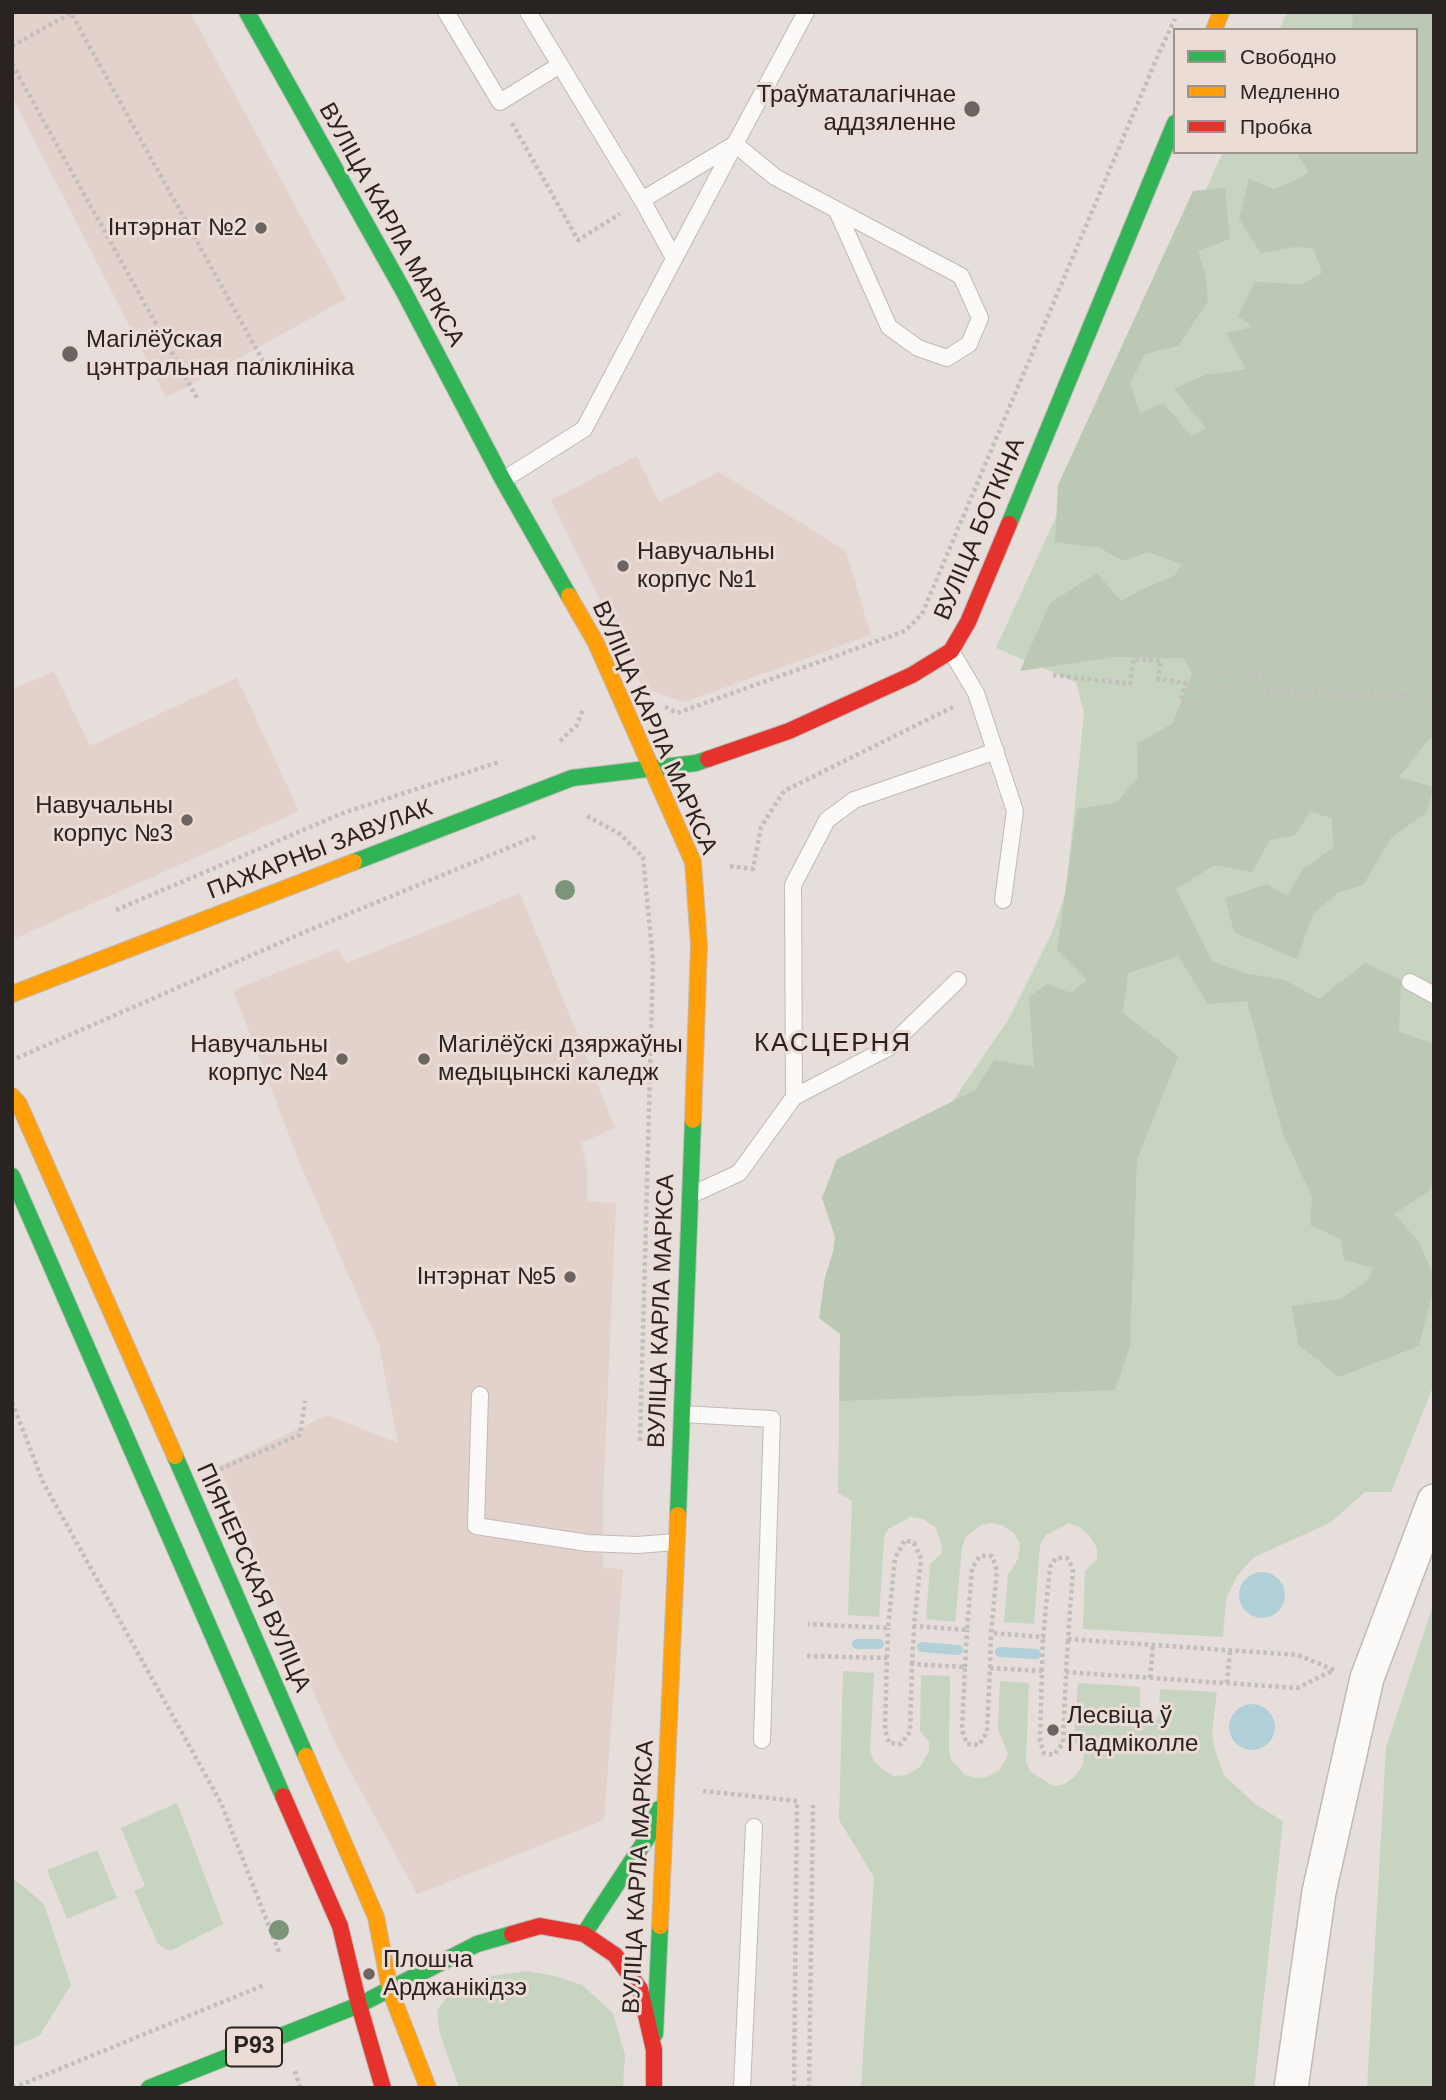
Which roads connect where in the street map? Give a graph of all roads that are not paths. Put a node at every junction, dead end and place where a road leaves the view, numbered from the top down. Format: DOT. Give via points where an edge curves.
graph roads {
  1 [pos="247,12"];
  2 [pos="446,12"];
  3 [pos="528,12"];
  4 [pos="806,12"];
  5 [pos="560,65"];
  6 [pos="1173,128"];
  7 [pos="735,145"];
  8 [pos="642,200"];
  9 [pos="838,213"];
  10 [pos="674,258"];
  11 [pos="503,480"];
  12 [pos="951,650"];
  13 [pos="996,751"];
  14 [pos="650,766"];
  15 [pos="1003,900"];
  16 [pos="958,980"];
  17 [pos="1410,982"];
  18 [pos="12,994"];
  19 [pos="1434,995"];
  20 [pos="12,1096"];
  21 [pos="794,1097"];
  22 [pos="12,1176"];
  23 [pos="689,1196"];
  24 [pos="480,1395"];
  25 [pos="682,1414"];
  26 [pos="1434,1502"];
  27 [pos="676,1542"];
  28 [pos="762,1740"];
  29 [pos="667,1787"];
  30 [pos="754,1827"];
  31 [pos="584,1934"];
  32 [pos="390,1990"];
  33 [pos="359,2004"];
  34 [pos="654,2050"];
  35 [pos="149,2088"];
  36 [pos="383,2088"];
  37 [pos="428,2088"];
  38 [pos="654,2088"];
  39 [pos="742,2088"];
  40 [pos="1291,2088"];
  1 -- 11 [label="main road, ВУЛІЦА КАРЛА МАРКСА"];
  2 -- 5 [label="lane" via="500,102"];
  3 -- 5 [label="lane"];
  4 -- 7 [label="lane"];
  5 -- 8 [label="lane"];
  6 -- 12 [label="main road, ВУЛІЦА БОТКІНА" via="968,622"];
  7 -- 8 [label="lane"];
  7 -- 9 [label="lane" via="775,177"];
  7 -- 10 [label="lane"];
  8 -- 10 [label="lane"];
  9 -- 9 [label="lane" via="961,276 980,318 970,344 947,358 918,348 889,327"];
  10 -- 11 [label="lane" via="584,429"];
  11 -- 14 [label="main road, ВУЛІЦА КАРЛА МАРКСА" via="596,643"];
  12 -- 13 [label="lane" via="976,693"];
  12 -- 14 [label="main road, ВУЛІЦА БОТКІНА" via="912,675 789,731 696,763"];
  13 -- 15 [label="lane" via="1015,811"];
  13 -- 21 [label="lane" via="853,800 827,820 793,885"];
  14 -- 18 [label="main road, ПАЖАРНЫ ЗАВУЛАК" via="572,778"];
  14 -- 23 [label="main road, ВУЛІЦА КАРЛА МАРКСА" via="693,862 699,945"];
  16 -- 21 [label="lane" via="888,1048"];
  17 -- 19 [label="lane"];
  20 -- 32 [label="main road, ПІЯНЕРСКАЯ ВУЛІЦА" via="376,1917"];
  21 -- 23 [label="lane" via="739,1173"];
  22 -- 33 [label="main road" via="318,1873 340,1926"];
  23 -- 25 [label="main road, ВУЛІЦА КАРЛА МАРКСА"];
  24 -- 27 [label="lane" via="476,1526 588,1543"];
  25 -- 27 [label="main road, ВУЛІЦА КАРЛА МАРКСА"];
  25 -- 28 [label="lane" via="772,1419"];
  26 -- 40 [label="street" via="1367,1678 1319,1892"];
  27 -- 29 [label="main road, ВУЛІЦА КАРЛА МАРКСА"];
  29 -- 31 [label="main road" via="651,1832"];
  29 -- 34 [label="main road, ВУЛІЦА КАРЛА МАРКСА"];
  30 -- 39 [label="lane"];
  31 -- 32 [label="main road" via="540,1926 477,1944"];
  31 -- 34 [label="main road" via="615,1955 640,1989"];
  32 -- 33 [label="main road, Р93"];
  32 -- 37 [label="main road, ПІЯНЕРСКАЯ ВУЛІЦА"];
  33 -- 35 [label="main road, Р93"];
  33 -- 36 [label="main road"];
  34 -- 38 [label="main road"];
}
